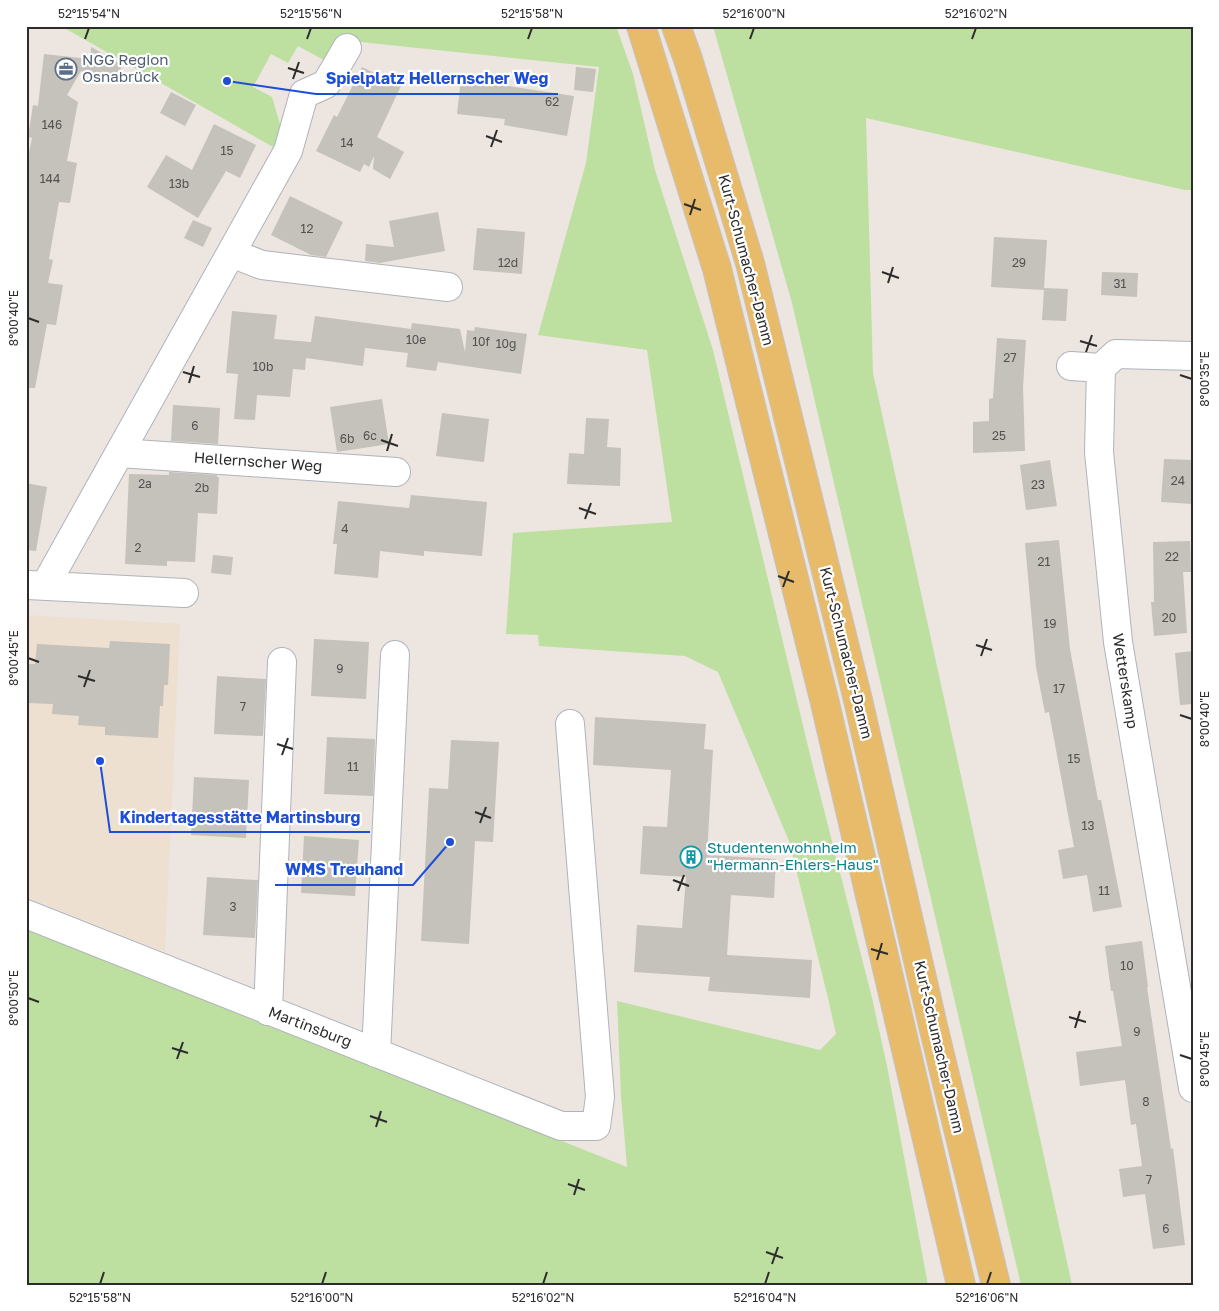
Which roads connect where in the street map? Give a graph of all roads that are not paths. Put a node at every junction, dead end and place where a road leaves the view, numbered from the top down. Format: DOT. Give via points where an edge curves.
graph roads {
  1 [pos="641,26"];
  2 [pos="676,26"];
  3 [pos="347,48"];
  4 [pos="231,253"];
  5 [pos="448,287"];
  6 [pos="1193,356"];
  7 [pos="1071,366"];
  8 [pos="1101,368"];
  9 [pos="120,453"];
  10 [pos="396,472"];
  11 [pos="36,586"];
  12 [pos="184,593"];
  13 [pos="395,655"];
  14 [pos="282,662"];
  15 [pos="570,724"];
  16 [pos="26,914"];
  17 [pos="268,1011"];
  18 [pos="376,1053"];
  19 [pos="1193,1088"];
  20 [pos="961,1285"];
  21 [pos="996,1285"];
  1 -- 20 [label="main road, Kurt-Schumacher-Damm" via="717,268 824,699"];
  2 -- 21 [label="main road, Kurt-Schumacher-Damm" via="750,263 858,700"];
  3 -- 4 [label="street" via="326,84 304,94 288,151"];
  4 -- 5 [label="street" via="262,265"];
  4 -- 9 [label="street"];
  6 -- 8 [label="street" via="1116,354"];
  7 -- 8 [label="street"];
  8 -- 19 [label="street, Wetterskamp" via="1099,452 1118,642"];
  9 -- 10 [label="street, Hellernscher Weg"];
  9 -- 11 [label="street"];
  11 -- 12 [label="street"];
  13 -- 18 [label="street"];
  14 -- 17 [label="street"];
  15 -- 18 [label="street, Martinsburg" via="600,1097 596,1126 561,1126"];
  16 -- 17 [label="street, Martinsburg"];
  17 -- 18 [label="street, Martinsburg"];
}
